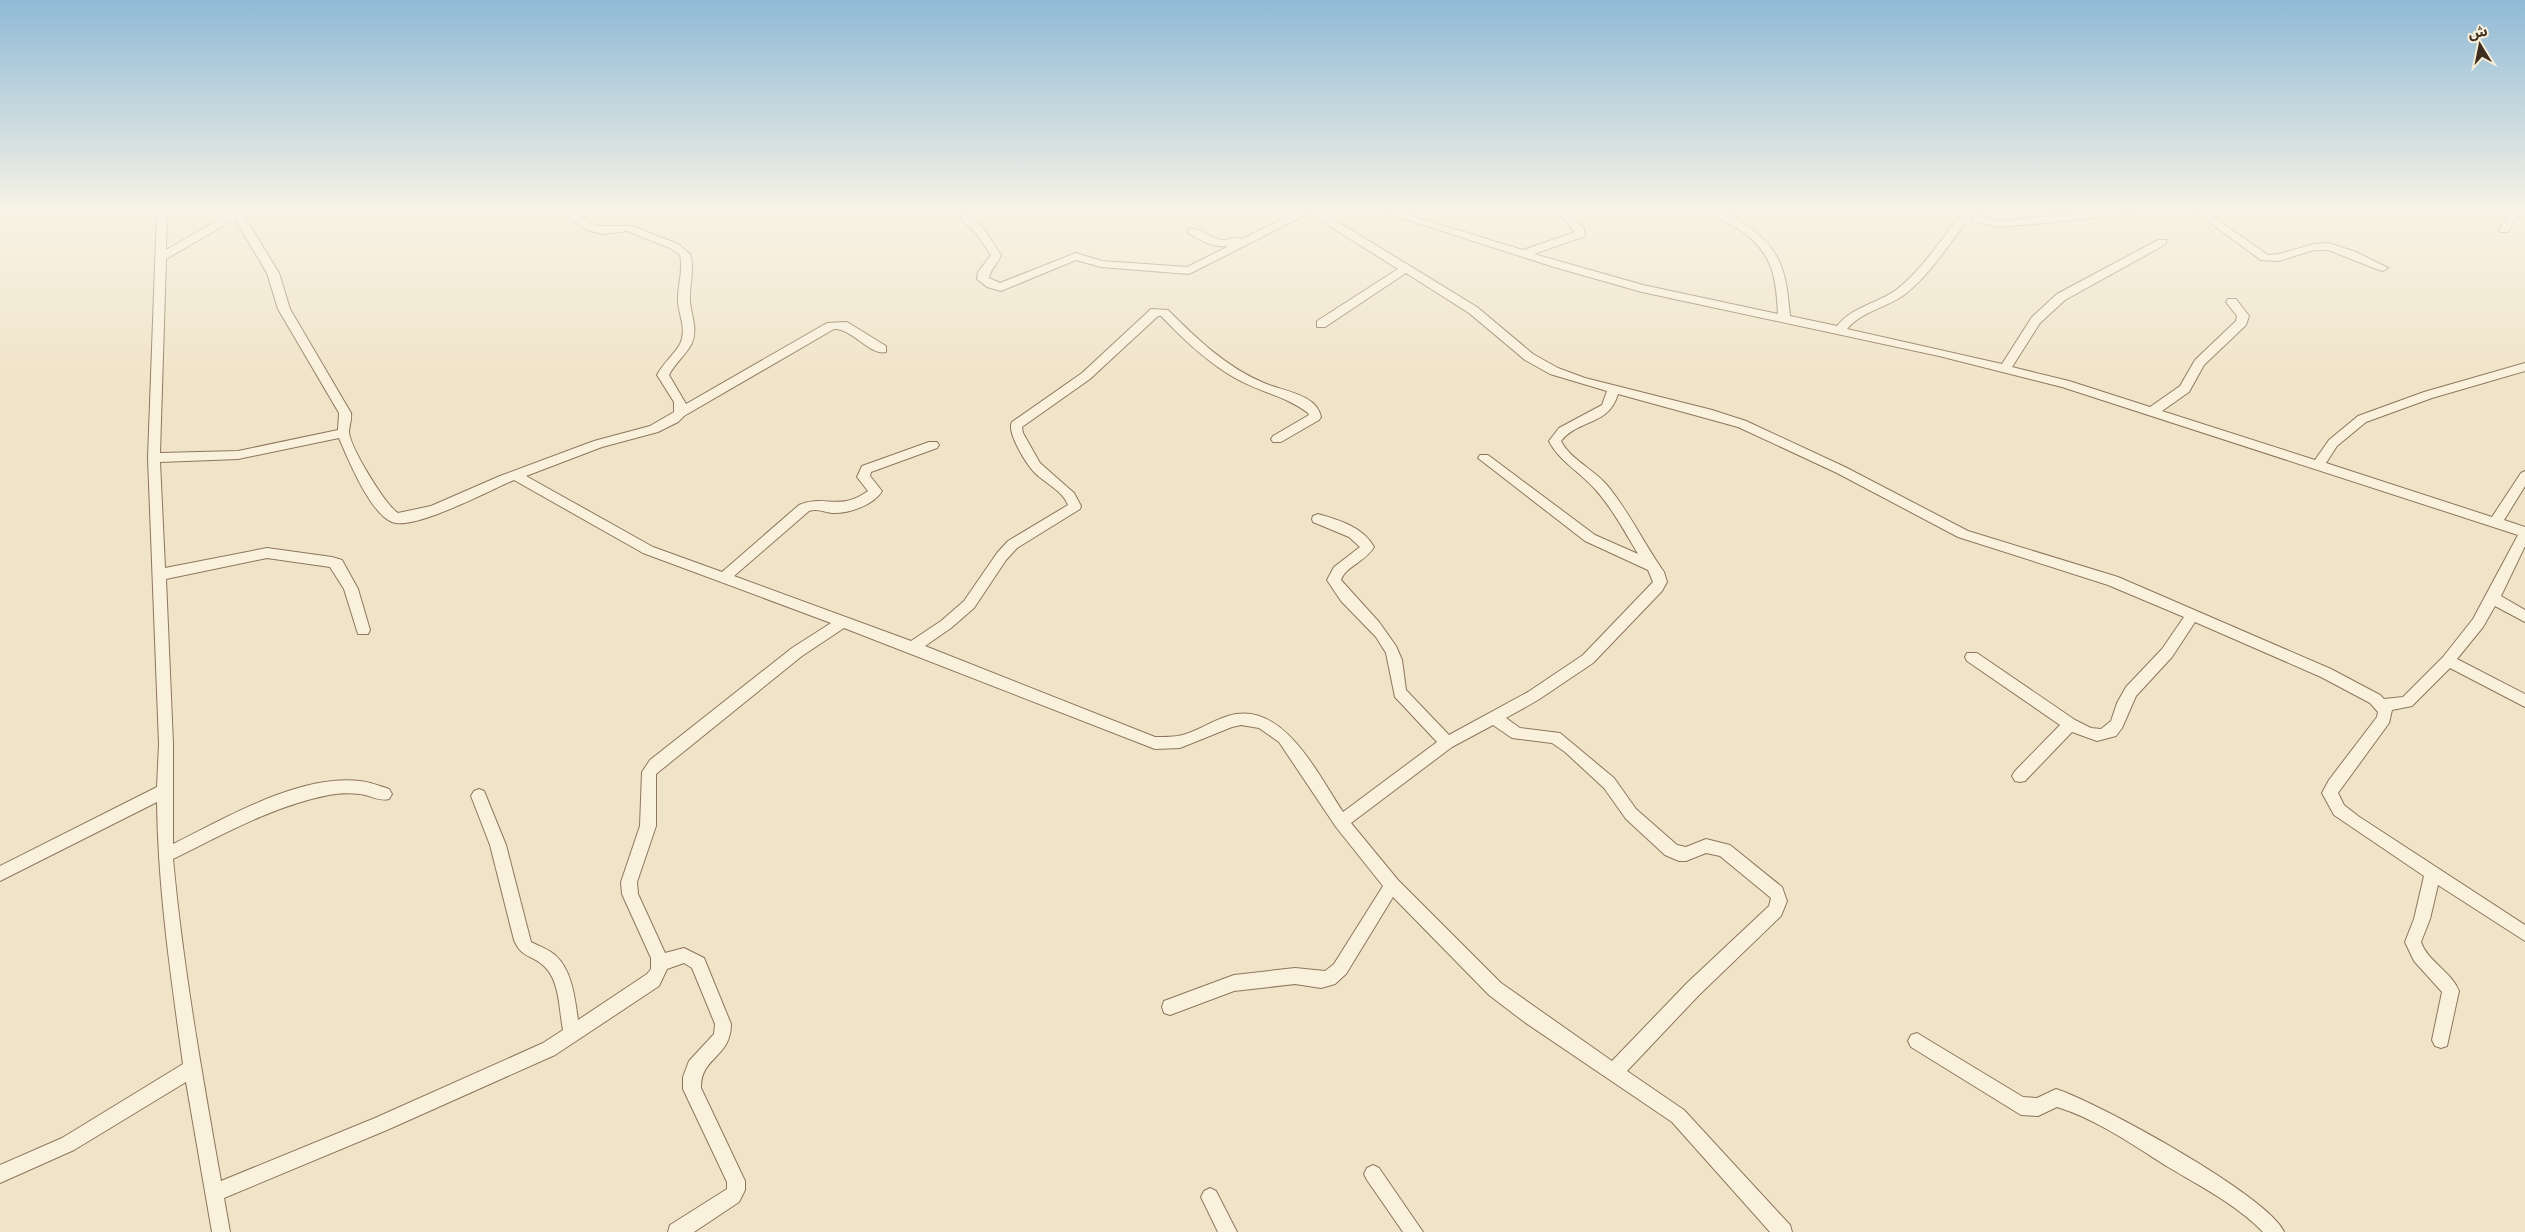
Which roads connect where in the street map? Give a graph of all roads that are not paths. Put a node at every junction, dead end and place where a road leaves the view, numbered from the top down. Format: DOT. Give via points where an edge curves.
graph roads {
  1 [pos="161,268"];
  2 [pos="271,268"];
  3 [pos="688,268"];
  4 [pos="988,268"];
  5 [pos="1046,268"];
  6 [pos="1157,268"];
  7 [pos="1194,268"];
  8 [pos="1407,268"];
  9 [pos="1574,268"];
  10 [pos="1777,268"];
  11 [pos="1922,268"];
  12 [pos="2113,268"];
  13 [pos="2232,302"];
  14 [pos="1784,319"];
  15 [pos="1321,324"];
  16 [pos="1840,330"];
  17 [pos="882,349"];
  18 [pos="2525,367"];
  19 [pos="2005,368"];
  20 [pos="1614,389"];
  21 [pos="680,412"];
  22 [pos="2151,412"];
  23 [pos="343,433"];
  24 [pos="1277,439"];
  25 [pos="933,446"];
  26 [pos="154,458"];
  27 [pos="1484,458"];
  28 [pos="2317,466"];
  29 [pos="515,475"];
  30 [pos="2525,476"];
  31 [pos="1318,518"];
  32 [pos="2495,523"];
  33 [pos="2525,533"];
  34 [pos="1652,566"];
  35 [pos="158,575"];
  36 [pos="722,579"];
  37 [pos="2493,598"];
  38 [pos="2193,614"];
  39 [pos="2525,617"];
  40 [pos="844,621"];
  41 [pos="363,630"];
  42 [pos="912,647"];
  43 [pos="1972,657"];
  44 [pos="2448,661"];
  45 [pos="2525,701"];
  46 [pos="2382,705"];
  47 [pos="1494,717"];
  48 [pos="2070,724"];
  49 [pos="1447,743"];
  50 [pos="2020,776"];
  51 [pos="164,791"];
  52 [pos="384,794"];
  53 [pos="479,796"];
  54 [pos="1341,822"];
  55 [pos="165,855"];
  56 [pos="0,874"];
  57 [pos="2432,874"];
  58 [pos="1392,885"];
  59 [pos="2525,934"];
  60 [pos="661,964"];
  61 [pos="1170,1007"];
  62 [pos="572,1034"];
  63 [pos="2441,1040"];
  64 [pos="1917,1041"];
  65 [pos="192,1068"];
  66 [pos="1614,1072"];
  67 [pos="0,1174"];
  68 [pos="1373,1174"];
  69 [pos="215,1193"];
  70 [pos="1210,1197"];
  71 [pos="222,1232"];
  72 [pos="677,1232"];
  73 [pos="1228,1232"];
  74 [pos="1414,1232"];
  75 [pos="1783,1232"];
  76 [pos="2275,1232"];
  1 -- 26 [label="street"];
  2 -- 23 [label="street" via="284,309 345,413"];
  3 -- 21 [label="street" via="684,298 690,321 689,332 686,343 663,375 680,402"];
  4 -- 5 [label="street" via="983,279 1001,287"];
  6 -- 7 [label="street" via="1189,271"];
  8 -- 15 [label="street"];
  8 -- 20 [label="street" via="1481,316 1542,365 1564,375"];
  9 -- 14 [label="street" via="1642,288"];
  10 -- 14 [label="street"];
  11 -- 16 [label="street" via="1902,290 1885,302 1848,319"];
  12 -- 19 [label="street" via="2061,297 2036,320"];
  13 -- 22 [label="street" via="2243,316 2242,322 2199,363 2185,389"];
  14 -- 16 [label="street"];
  16 -- 19 [label="street"];
  17 -- 21 [label="street" via="843,325 830,326"];
  18 -- 28 [label="street" via="2428,395 2362,420 2345,430"];
  19 -- 22 [label="street"];
  20 -- 34 [label="street" via="1604,410 1556,437 1555,441 1602,488"];
  20 -- 38 [label="street" via="1742,424 1833,466 1963,534 2113,581"];
  21 -- 29 [label="street" via="674,419 650,430 599,444"];
  22 -- 28 [label="street"];
  23 -- 26 [label="street" via="238,455"];
  23 -- 29 [label="street" via="372,492 390,516 396,518 424,513"];
  24 -- 42 [label="street" via="1315,417 1314,411 1298,399 1244,378 1197,346 1164,313 1152,314 1086,376 1016,425 1016,435 1027,447 1037,467 1073,498 1074,506 1013,545 998,560 968,606 944,627"];
  25 -- 36 [label="street" via="866,470 863,477 876,491 871,496 842,508 817,504 804,508"];
  26 -- 35 [label="street"];
  27 -- 34 [label="street" via="1590,538"];
  28 -- 32 [label="street"];
  29 -- 36 [label="street" via="648,550"];
  30 -- 32 [label="street"];
  31 -- 49 [label="street" via="1365,541 1367,548 1363,555 1338,572 1334,580 1387,642 1396,661 1396,683 1400,693"];
  32 -- 33 [label="street"];
  33 -- 37 [label="street"];
  34 -- 47 [label="street" via="1659,576 1657,587 1602,646 1570,672"];
  35 -- 41 [label="street" via="267,553 332,562 337,564 351,589"];
  35 -- 51 [label="street" via="166,744"];
  36 -- 40 [label="street"];
  37 -- 39 [label="street"];
  37 -- 44 [label="street"];
  38 -- 46 [label="street" via="2326,674"];
  38 -- 48 [label="street" via="2172,647 2140,679 2125,700 2112,731 2096,735"];
  40 -- 42 [label="street"];
  40 -- 60 [label="street" via="797,652 649,772 648,826 629,882 630,894"];
  42 -- 54 [label="street" via="1155,743 1180,742 1230,721 1262,722 1284,738"];
  43 -- 48 [label="street"];
  44 -- 45 [label="street"];
  44 -- 46 [label="street" via="2407,702"];
  46 -- 57 [label="street" via="2384,719 2334,785 2330,793 2332,800 2353,821"];
  47 -- 49 [label="street"];
  47 -- 66 [label="street" via="1517,734 1555,737 1570,748 1609,783 1631,814 1671,850 1686,854 1706,846 1724,850 1780,898 1775,911"];
  48 -- 50 [label="street"];
  49 -- 54 [label="street"];
  51 -- 55 [label="street"];
  51 -- 56 [label="street"];
  52 -- 55 [label="street" via="352,787 301,795"];
  53 -- 62 [label="street" via="498,845 525,948 542,955 556,967 562,980"];
  54 -- 58 [label="street"];
  55 -- 65 [label="street" via="170,915"];
  57 -- 59 [label="street"];
  57 -- 63 [label="street" via="2422,920 2412,942 2418,954 2451,992"];
  58 -- 61 [label="street" via="1340,969 1329,978 1287,976 1234,983"];
  58 -- 66 [label="street" via="1495,989"];
  60 -- 62 [label="street" via="653,980 643,989"];
  60 -- 72 [label="street" via="686,955 698,963 723,1024 725,1032 722,1039 698,1062 690,1080 736,1181 733,1196"];
  62 -- 69 [label="street" via="549,1049 399,1116"];
  64 -- 76 [label="street" via="2021,1106 2038,1108 2056,1098 2073,1103 2145,1143 2249,1208"];
  65 -- 67 [label="street" via="68,1144"];
  65 -- 69 [label="street"];
  66 -- 75 [label="street" via="1678,1116"];
  68 -- 74 [label="street"];
  69 -- 71 [label="street"];
  70 -- 73 [label="street"];
}
